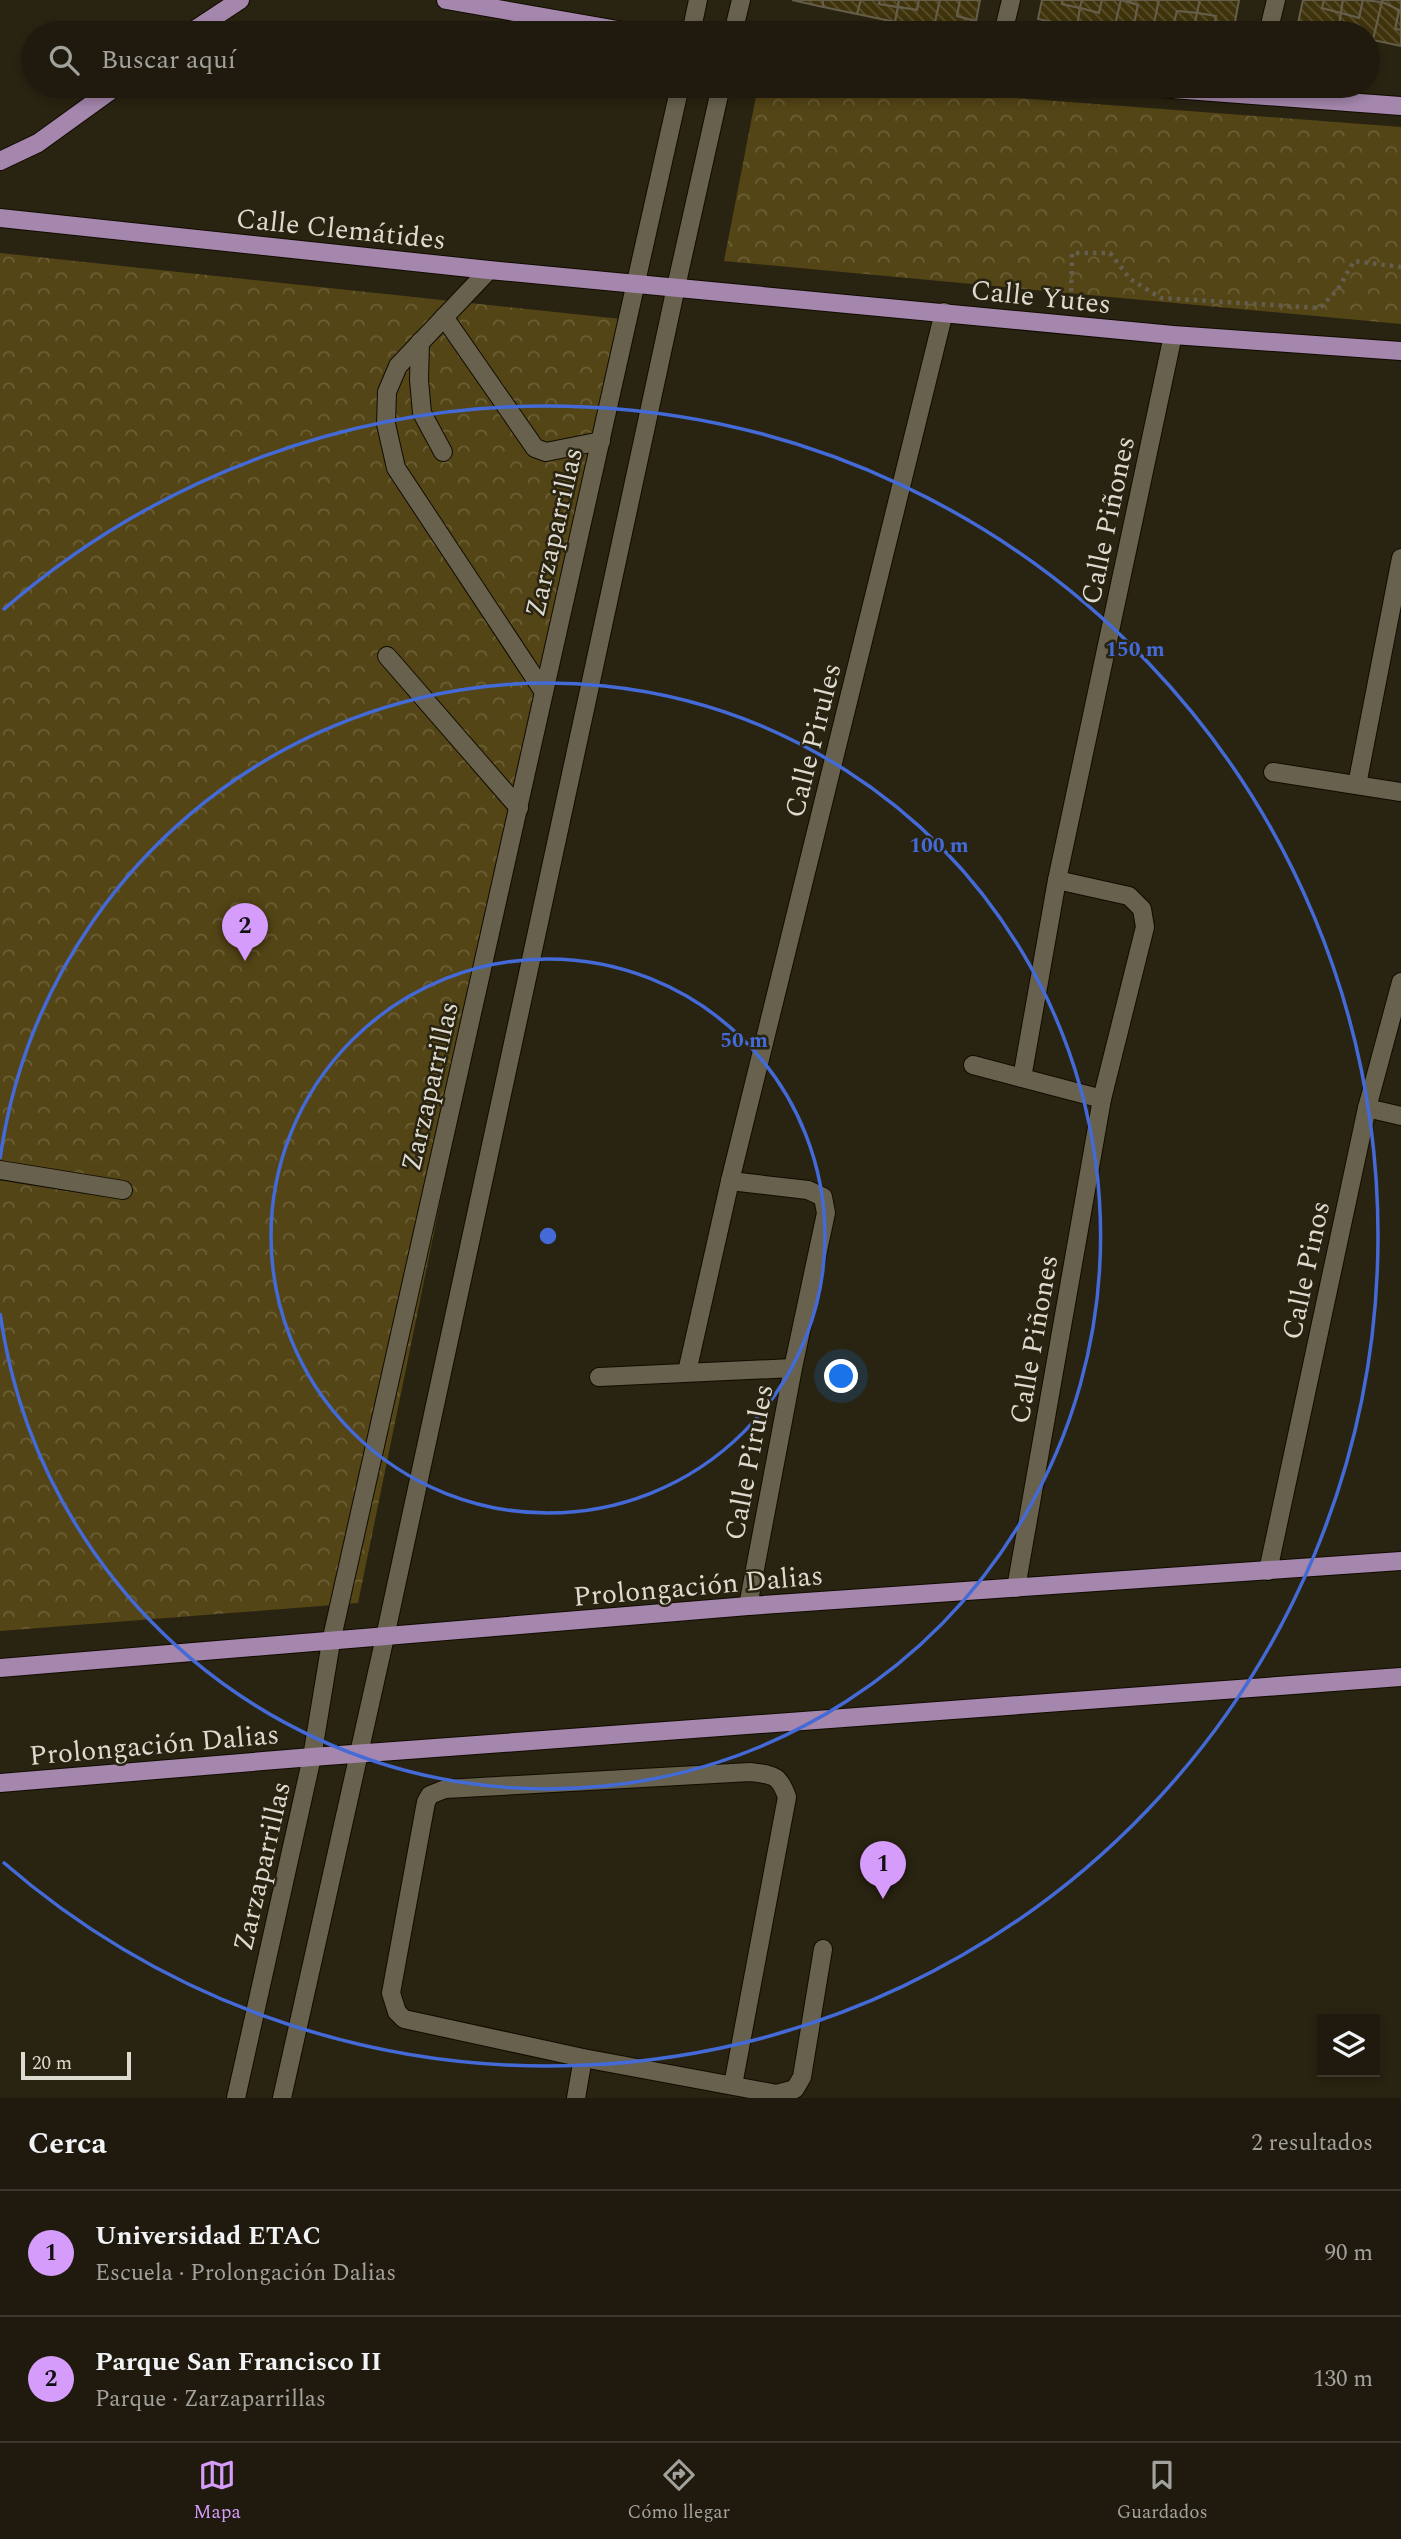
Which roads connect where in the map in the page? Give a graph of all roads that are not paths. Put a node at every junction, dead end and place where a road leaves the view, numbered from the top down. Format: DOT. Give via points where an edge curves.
graph roads {
  1 [pos="240,0"];
  2 [pos="446,0"];
  3 [pos="698,0"];
  4 [pos="741,0"];
  5 [pos="1011,0"];
  6 [pos="1276,0"];
  7 [pos="209,21"];
  8 [pos="566,21"];
  9 [pos="694,21"];
  10 [pos="736,21"];
  11 [pos="1006,21"];
  12 [pos="1271,21"];
  13 [pos="100,98"];
  14 [pos="677,98"];
  15 [pos="718,98"];
  16 [pos="1323,98"];
  17 [pos="1401,106"];
  18 [pos="0,161"];
  19 [pos="0,218"];
  20 [pos="489,270"];
  21 [pos="636,282"];
  22 [pos="676,286"];
  23 [pos="944,312"];
  24 [pos="444,317"];
  25 [pos="1173,335"];
  26 [pos="420,342"];
  27 [pos="1401,351"];
  28 [pos="601,441"];
  29 [pos="443,452"];
  30 [pos="1401,558"];
  31 [pos="1396,606"];
  32 [pos="387,656"];
  33 [pos="544,692"];
  34 [pos="1273,772"];
  35 [pos="1357,785"];
  36 [pos="1401,792"];
  37 [pos="519,808"];
  38 [pos="1057,880"];
  39 [pos="1401,982"];
  40 [pos="973,1065"];
  41 [pos="1022,1078"];
  42 [pos="1102,1099"];
  43 [pos="1367,1108"];
  44 [pos="1401,1116"];
  45 [pos="0,1170"];
  46 [pos="730,1181"];
  47 [pos="123,1190"];
  48 [pos="793,1368"];
  49 [pos="687,1372"];
  50 [pos="599,1377"];
  51 [pos="1401,1561"];
  52 [pos="1268,1571"];
  53 [pos="1016,1588"];
  54 [pos="748,1606"];
  55 [pos="385,1637"];
  56 [pos="331,1642"];
  57 [pos="0,1668"];
  58 [pos="1401,1677"];
  59 [pos="357,1754"];
  60 [pos="312,1758"];
  61 [pos="0,1783"];
  62 [pos="823,1948"];
  63 [pos="583,2058"];
  64 [pos="733,2085"];
  65 [pos="236,2098"];
  66 [pos="282,2098"];
  67 [pos="576,2098"];
  1 -- 7 [label="main road"];
  2 -- 8 [label="main road"];
  3 -- 9 [label="street"];
  4 -- 10 [label="street"];
  5 -- 11 [label="street"];
  6 -- 12 [label="street"];
  13 -- 18 [label="main road" via="38,143"];
  14 -- 21 [label="street, Zarzaparrillas"];
  15 -- 22 [label="street"];
  16 -- 17 [label="main road"];
  19 -- 20 [label="main road, Calle Clemátides"];
  20 -- 21 [label="main road, Calle Clemátides"];
  20 -- 24 [label="street"];
  21 -- 22 [label="main road, Calle Clemátides"];
  21 -- 28 [label="street, Zarzaparrillas"];
  22 -- 23 [label="main road, Calle Yutes"];
  22 -- 55 [label="street"];
  23 -- 25 [label="main road, Calle Yutes"];
  23 -- 46 [label="street, Calle Pirules"];
  24 -- 26 [label="street"];
  24 -- 28 [label="street" via="536,448 546,453"];
  25 -- 27 [label="main road, Calle Yutes"];
  25 -- 38 [label="street, Calle Piñones"];
  26 -- 29 [label="street" via="422,413"];
  26 -- 33 [label="street" via="398,366 387,392 386,424 396,468"];
  28 -- 33 [label="street, Zarzaparrillas"];
  30 -- 31 [label="street"];
  31 -- 35 [label="street"];
  32 -- 37 [label="street"];
  33 -- 37 [label="street, Zarzaparrillas"];
  34 -- 35 [label="street"];
  35 -- 36 [label="street"];
  37 -- 56 [label="street, Zarzaparrillas"];
  38 -- 41 [label="street, Calle Piñones"];
  38 -- 42 [label="street, Calle Piñones" via="1129,897 1142,909 1145,927"];
  39 -- 43 [label="street, Calle Pinos"];
  40 -- 41 [label="street"];
  41 -- 42 [label="street"];
  42 -- 53 [label="street, Calle Piñones"];
  43 -- 44 [label="street"];
  43 -- 52 [label="street, Calle Pinos"];
  45 -- 47 [label="street"];
  46 -- 48 [label="street, Calle Pirules" via="807,1190 823,1197 825,1213"];
  46 -- 49 [label="street, Calle Pirules"];
  48 -- 49 [label="street, Calle Pirules"];
  48 -- 54 [label="street, Calle Pirules"];
  49 -- 50 [label="street, Calle Pirules"];
  51 -- 52 [label="main road, Prolongación Dalias"];
  52 -- 53 [label="main road, Prolongación Dalias"];
  53 -- 54 [label="main road, Prolongación Dalias"];
  54 -- 55 [label="main road, Prolongación Dalias"];
  55 -- 56 [label="main road, Prolongación Dalias"];
  55 -- 59 [label="street"];
  56 -- 57 [label="main road, Prolongación Dalias"];
  56 -- 60 [label="street, Zarzaparrillas"];
  58 -- 59 [label="main road, Prolongación Dalias"];
  59 -- 60 [label="main road, Prolongación Dalias"];
  59 -- 66 [label="street"];
  60 -- 61 [label="main road, Prolongación Dalias"];
  60 -- 65 [label="street, Zarzaparrillas"];
  62 -- 64 [label="street" via="802,2077 795,2089 777,2094"];
  63 -- 64 [label="street"];
  63 -- 64 [label="street" via="404,2019 397,2012 391,1993 430,1795 446,1789 750,1772 772,1775 781,1781 787,1797"];
  63 -- 67 [label="street"];
}
